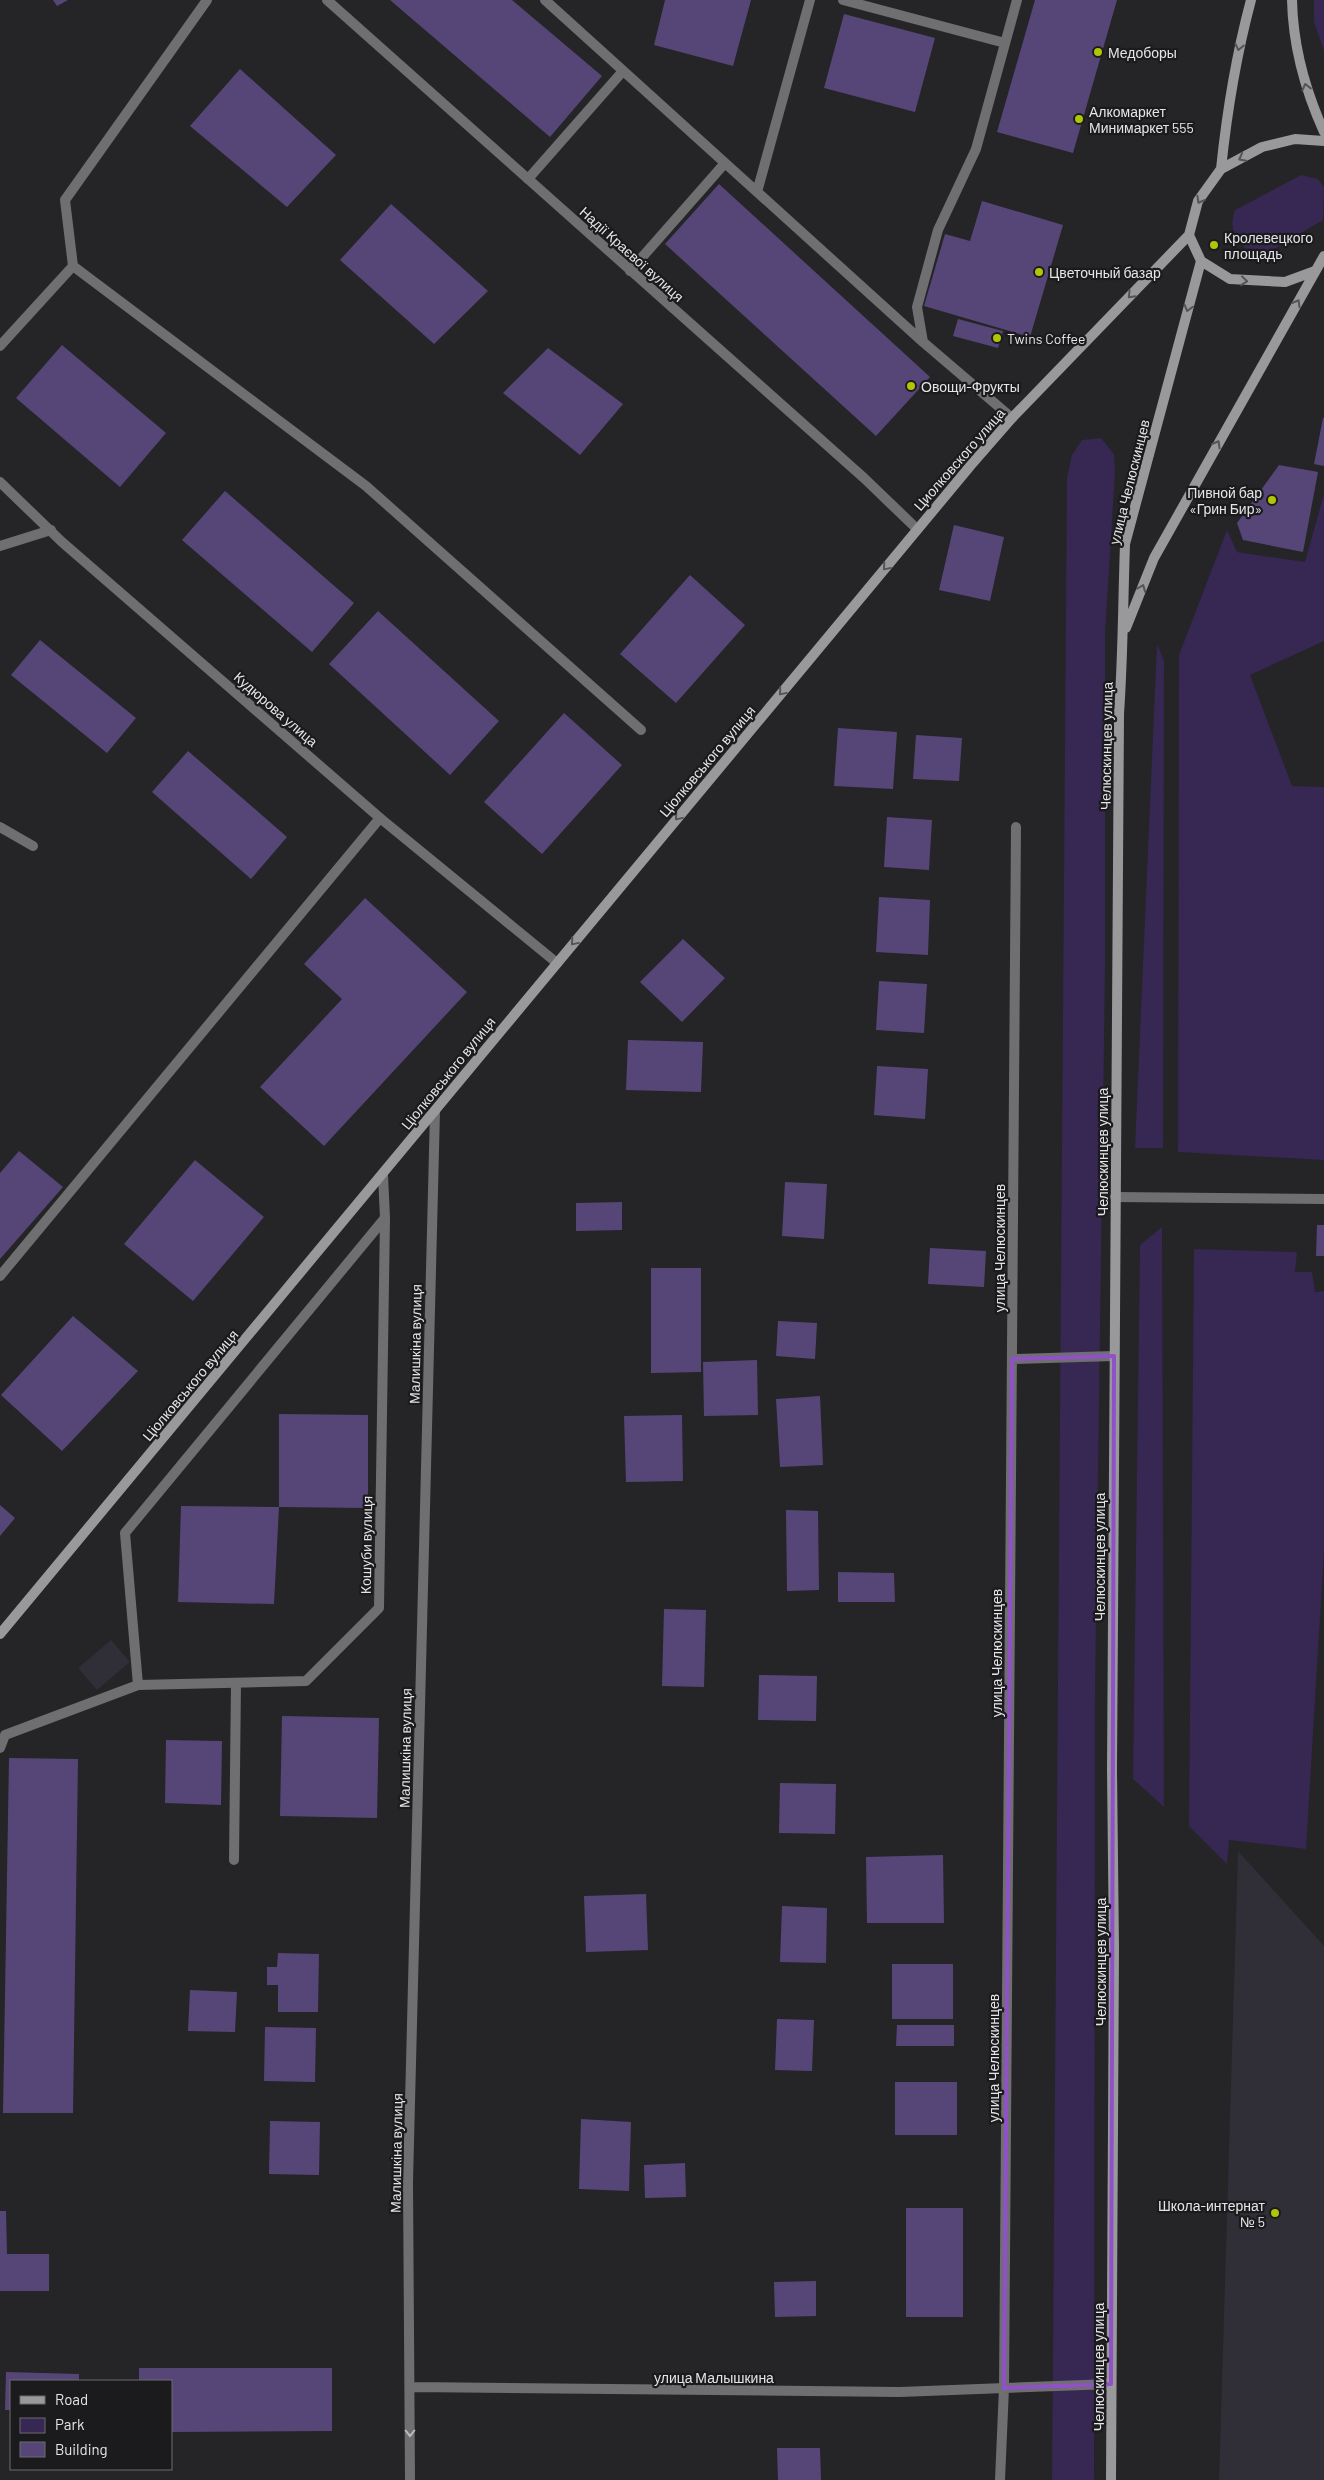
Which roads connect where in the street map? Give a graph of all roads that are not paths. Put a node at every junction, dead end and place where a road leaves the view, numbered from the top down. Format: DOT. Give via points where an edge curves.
graph roads {
  1 [pos="206,0"];
  2 [pos="327,0"];
  3 [pos="545,0"];
  4 [pos="810,0"];
  5 [pos="843,0"];
  6 [pos="1017,0"];
  7 [pos="1251,0"];
  8 [pos="1292,0"];
  9 [pos="1005,43"];
  10 [pos="623,71"];
  11 [pos="1324,132"];
  12 [pos="1324,140"];
  13 [pos="725,163"];
  14 [pos="1221,169"];
  15 [pos="528,179"];
  16 [pos="757,192"];
  17 [pos="1189,235"];
  18 [pos="1324,256"];
  19 [pos="1201,261"];
  20 [pos="73,266"];
  21 [pos="630,271"];
  22 [pos="1315,271"];
  23 [pos="923,342"];
  24 [pos="0,346"];
  25 [pos="1012,418"];
  26 [pos="0,482"];
  27 [pos="917,529"];
  28 [pos="50,530"];
  29 [pos="0,546"];
  30 [pos="1124,634"];
  31 [pos="641,730"];
  32 [pos="380,818"];
  33 [pos="0,827"];
  34 [pos="1016,827"];
  35 [pos="33,846"];
  36 [pos="557,963"];
  37 [pos="434,1111"];
  38 [pos="383,1176"];
  39 [pos="1115,1197"];
  40 [pos="1324,1199"];
  41 [pos="386,1218"];
  42 [pos="0,1276"];
  43 [pos="1114,1356"];
  44 [pos="1012,1359"];
  45 [pos="0,1634"];
  46 [pos="236,1683"];
  47 [pos="138,1685"];
  48 [pos="0,1748"];
  49 [pos="234,1860"];
  50 [pos="1111,2384"];
  51 [pos="411,2387"];
  52 [pos="1004,2388"];
  53 [pos="410,2480"];
  54 [pos="1000,2480"];
  55 [pos="1111,2480"];
  1 -- 20 [label="street" via="65,200"];
  2 -- 15 [label="street, Надії Краєвої вулиця"];
  3 -- 10 [label="street"];
  4 -- 16 [label="street"];
  5 -- 9 [label="street"];
  6 -- 9 [label="street"];
  7 -- 14 [label="main road, one-way" via="1227,105"];
  11 -- 8 [label="main road, one-way" via="1308,97 1292,22"];
  9 -- 23 [label="street" via="976,149 938,230 917,307"];
  10 -- 13 [label="street"];
  10 -- 15 [label="street"];
  12 -- 14 [label="main road, one-way" via="1295,139 1262,147"];
  13 -- 16 [label="street"];
  13 -- 21 [label="street"];
  14 -- 17 [label="main road, one-way" via="1198,201"];
  15 -- 21 [label="street, Надії Краєвої вулиця"];
  16 -- 23 [label="street"];
  17 -- 19 [label="main road"];
  17 -- 25 [label="main road, Циолковского улица, one-way"];
  18 -- 22 [label="main road"];
  19 -- 22 [label="main road, one-way" via="1230,280 1285,282"];
  19 -- 30 [label="main road, улица Челюскинцев, one-way" via="1125,544"];
  20 -- 24 [label="street"];
  20 -- 31 [label="street" via="366,486"];
  21 -- 27 [label="street, Надії Краєвої вулиця"];
  30 -- 22 [label="main road, one-way" via="1154,558"];
  23 -- 25 [label="street"];
  25 -- 27 [label="main road, Циолковского улица"];
  26 -- 28 [label="street, Кудюрова улица"];
  27 -- 36 [label="main road, Ціолковського вулиця, one-way"];
  28 -- 29 [label="street"];
  28 -- 32 [label="street, Кудюрова улица"];
  30 -- 39 [label="main road, Челюскинцев улица" via="1119,714"];
  32 -- 36 [label="street, Кудюрова улица"];
  32 -- 42 [label="street"];
  33 -- 35 [label="street"];
  34 -- 44 [label="street, улица Челюскинцев"];
  36 -- 37 [label="main road, Ціолковського вулиця"];
  37 -- 38 [label="main road, Ціолковського вулиця"];
  37 -- 51 [label="street, Малишкіна вулиця" via="408,2182"];
  38 -- 41 [label="street, Кошуби вулиця"];
  38 -- 45 [label="main road, Ціолковського вулиця"];
  39 -- 40 [label="street"];
  39 -- 43 [label="main road, Челюскинцев улица"];
  41 -- 46 [label="street, Кошуби вулиця" via="379,1608 306,1681"];
  41 -- 47 [label="street" via="125,1533"];
  43 -- 44 [label="street"];
  43 -- 50 [label="main road, Челюскинцев улица"];
  44 -- 52 [label="street, улица Челюскинцев"];
  46 -- 47 [label="street, Кошуби вулиця"];
  46 -- 49 [label="street"];
  47 -- 48 [label="street, Кошуби вулиця" via="5,1735"];
  50 -- 52 [label="street, улица Малышкина"];
  50 -- 55 [label="main road, Челюскинцев улица"];
  51 -- 52 [label="street, улица Малышкина" via="900,2392"];
  51 -- 53 [label="street, one-way"];
  52 -- 54 [label="street, улица Челюскинцев"];
}
